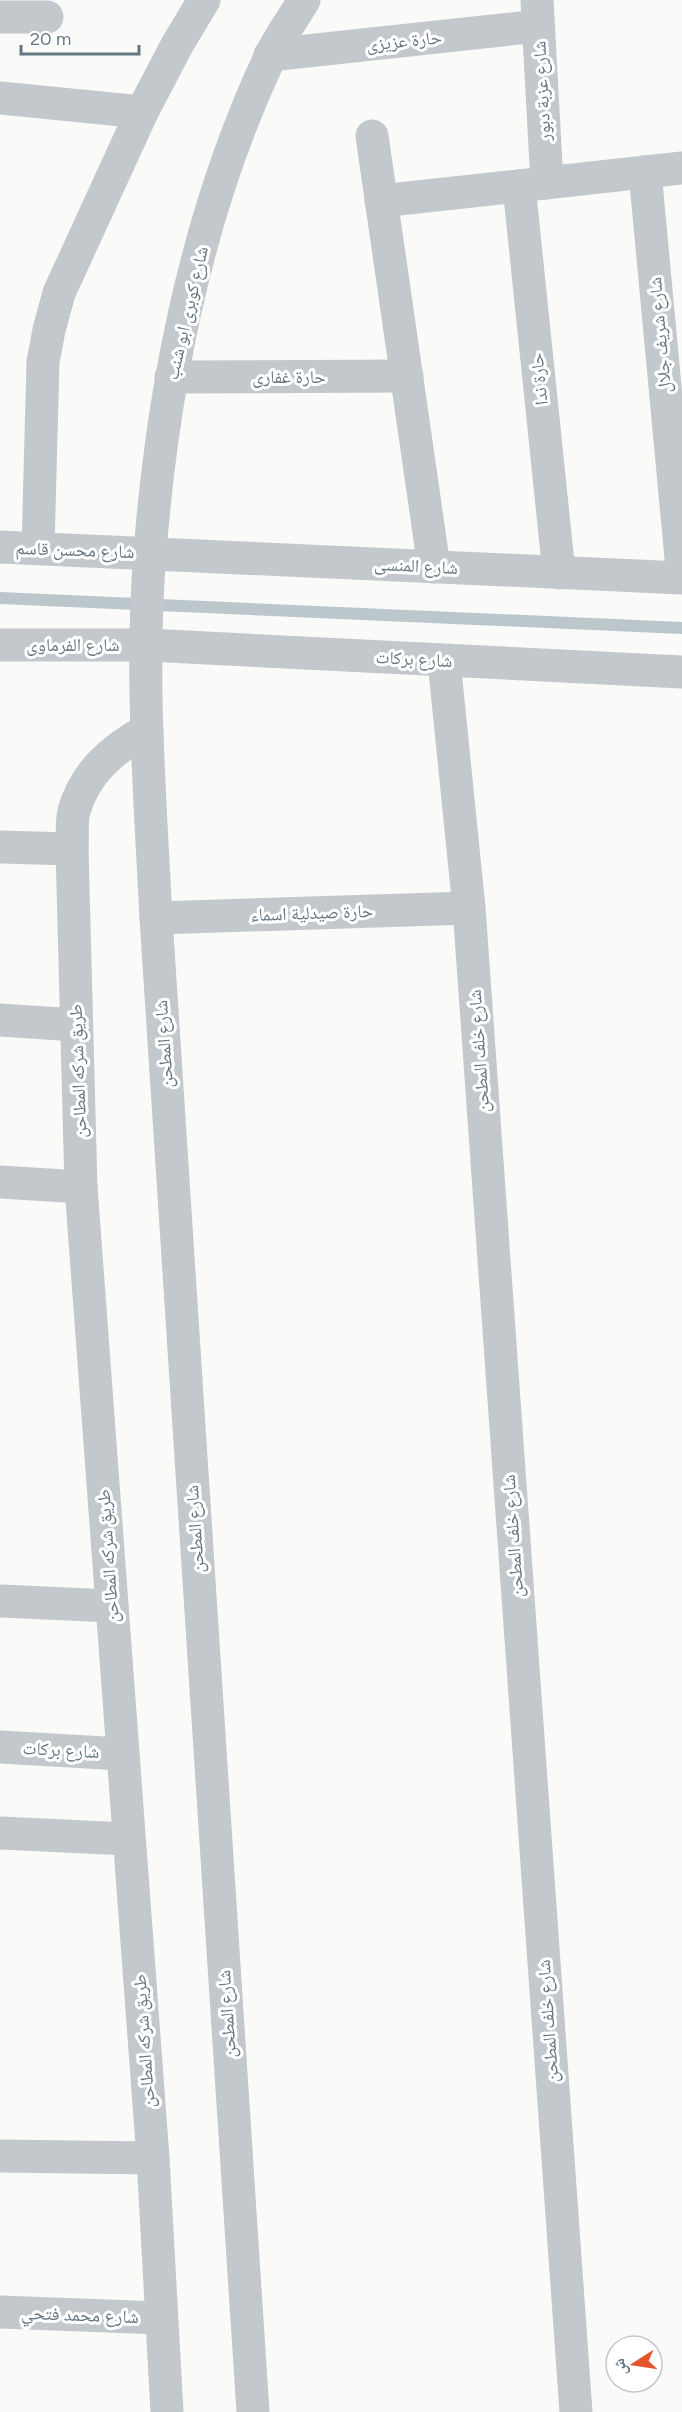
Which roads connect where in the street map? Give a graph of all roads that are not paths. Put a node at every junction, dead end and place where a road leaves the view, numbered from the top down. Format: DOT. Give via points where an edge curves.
graph roads {
  1 [pos="204,0"];
  2 [pos="304,0"];
  3 [pos="538,13"];
  4 [pos="0,17"];
  5 [pos="47,17"];
  6 [pos="270,55"];
  7 [pos="0,98"];
  8 [pos="142,112"];
  9 [pos="372,136"];
  10 [pos="682,168"];
  11 [pos="645,172"];
  12 [pos="533,184"];
  13 [pos="381,201"];
  14 [pos="407,376"];
  15 [pos="171,377"];
  16 [pos="0,547"];
  17 [pos="38,548"];
  18 [pos="150,553"];
  19 [pos="434,567"];
  20 [pos="682,569"];
  21 [pos="559,573"];
  22 [pos="682,578"];
  23 [pos="0,645"];
  24 [pos="147,645"];
  25 [pos="444,661"];
  26 [pos="682,672"];
  27 [pos="147,730"];
  28 [pos="0,847"];
  29 [pos="72,849"];
  30 [pos="469,908"];
  31 [pos="156,918"];
  32 [pos="0,1020"];
  33 [pos="76,1025"];
  34 [pos="0,1182"];
  35 [pos="81,1187"];
  36 [pos="0,1601"];
  37 [pos="112,1606"];
  38 [pos="0,1747"];
  39 [pos="122,1754"];
  40 [pos="0,1833"];
  41 [pos="128,1839"];
  42 [pos="0,2156"];
  43 [pos="153,2158"];
  44 [pos="0,2312"];
  45 [pos="161,2318"];
  46 [pos="167,2412"];
  47 [pos="253,2412"];
  48 [pos="576,2412"];
  1 -- 8 [label="street"];
  2 -- 6 [label="street, شارع كوبرى ابو شنب"];
  3 -- 6 [label="street, حارة عزيزى"];
  3 -- 12 [label="street, شارع عزبة دبور"];
  4 -- 5 [label="street"];
  6 -- 15 [label="street, شارع كوبرى ابو شنب" via="211,213 188,294"];
  7 -- 8 [label="street"];
  8 -- 17 [label="street" via="59,293 49,330 42,384"];
  9 -- 13 [label="street"];
  10 -- 11 [label="street"];
  11 -- 12 [label="street"];
  11 -- 20 [label="street, شارع شريف جلال"];
  12 -- 13 [label="street"];
  12 -- 21 [label="street, حارة ندا"];
  13 -- 14 [label="street"];
  14 -- 15 [label="street, حارة غفارى"];
  14 -- 19 [label="street"];
  15 -- 18 [label="street, شارع كوبرى ابو شنب"];
  16 -- 17 [label="street, شارع محسن قاسم"];
  17 -- 18 [label="street, شارع محسن قاسم"];
  18 -- 19 [label="street, شارع المنسى"];
  18 -- 24 [label="street, شارع كوبرى ابو شنب"];
  19 -- 21 [label="street, شارع المنسى"];
  21 -- 22 [label="street, شارع المنسى"];
  23 -- 24 [label="street, شارع الفرماوى"];
  24 -- 25 [label="street, شارع بركات"];
  24 -- 27 [label="street, شارع المطحن"];
  25 -- 26 [label="street, شارع بركات"];
  25 -- 30 [label="street, شارع خلف المطحن"];
  27 -- 29 [label="street, طريق شركه المطاحن" via="100,762 84,786 74,813"];
  27 -- 31 [label="street, شارع المطحن"];
  28 -- 29 [label="street"];
  29 -- 33 [label="street, طريق شركه المطاحن"];
  30 -- 31 [label="street, حارة صيدلية اسماء"];
  30 -- 48 [label="street, شارع خلف المطحن"];
  31 -- 47 [label="street, شارع المطحن"];
  32 -- 33 [label="street"];
  33 -- 35 [label="street, طريق شركه المطاحن"];
  34 -- 35 [label="street"];
  35 -- 37 [label="street, طريق شركه المطاحن"];
  36 -- 37 [label="street"];
  37 -- 39 [label="street, طريق شركه المطاحن"];
  38 -- 39 [label="street, شارع بركات"];
  39 -- 41 [label="street, طريق شركه المطاحن"];
  40 -- 41 [label="street"];
  41 -- 43 [label="street, طريق شركه المطاحن"];
  42 -- 43 [label="street"];
  43 -- 45 [label="street, طريق شركه المطاحن"];
  44 -- 45 [label="street, شارع محمد فتحي"];
  45 -- 46 [label="street, طريق شركه المطاحن"];
}
